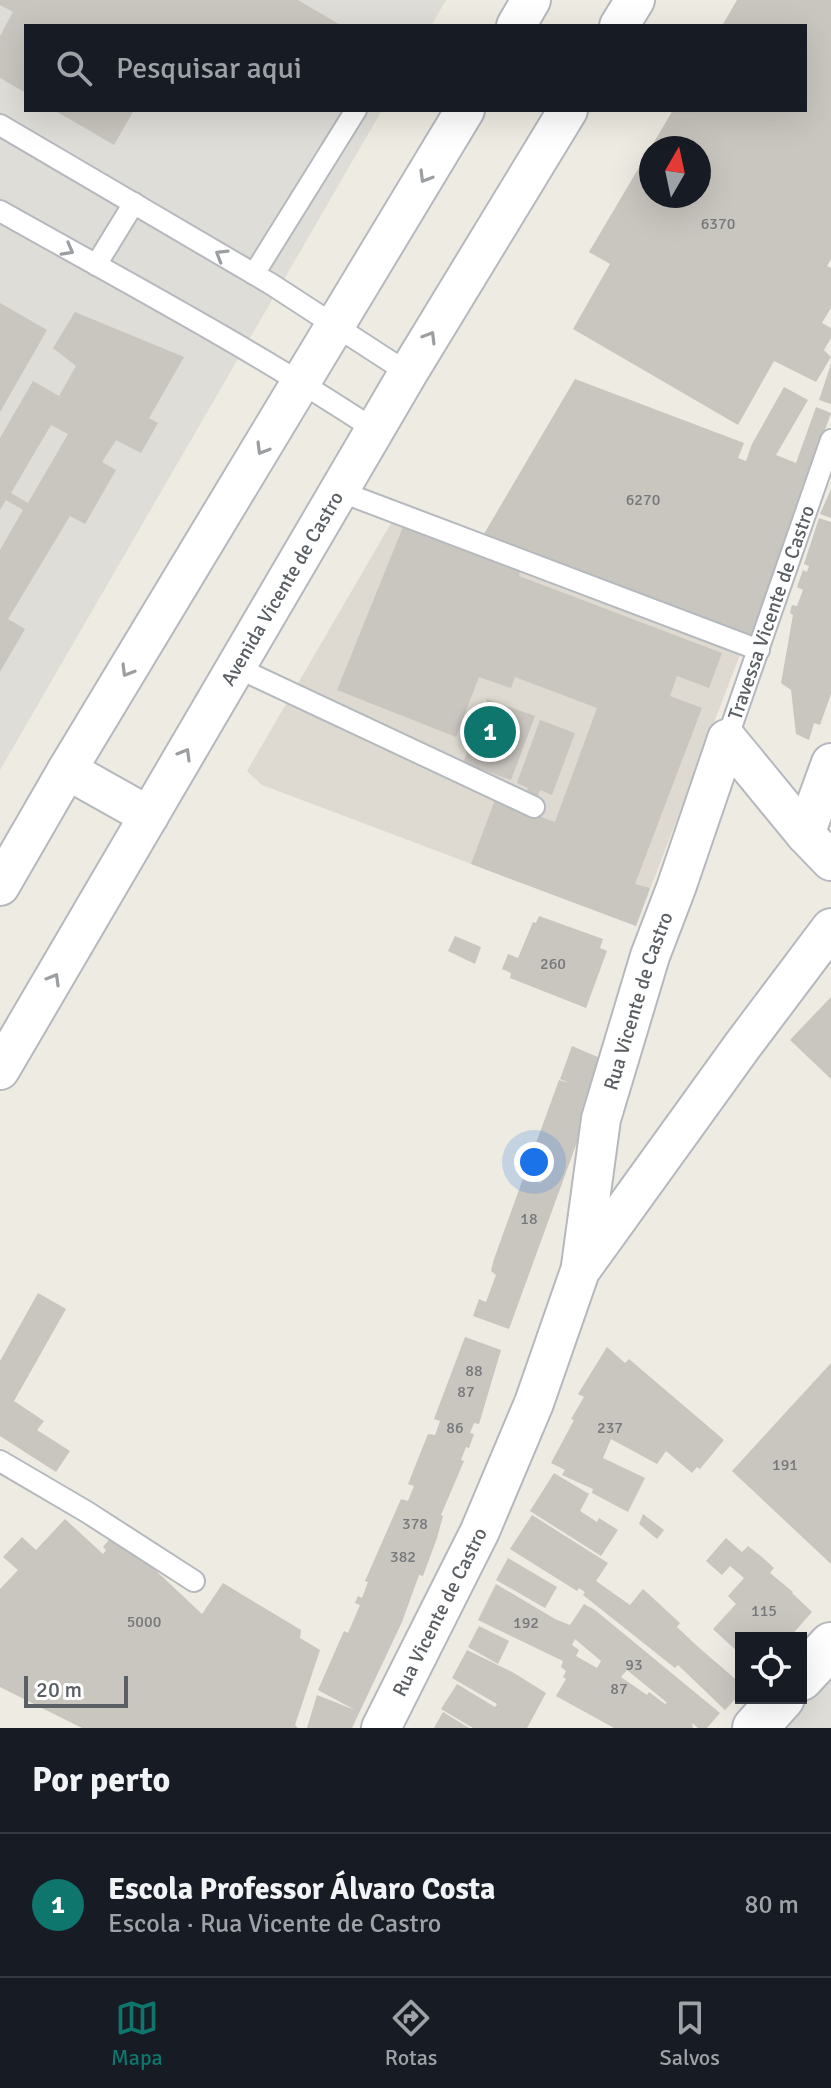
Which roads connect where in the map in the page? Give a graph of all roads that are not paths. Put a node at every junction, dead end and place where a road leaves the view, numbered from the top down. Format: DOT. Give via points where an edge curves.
graph roads {
  1 [pos="531,0"];
  2 [pos="635,0"];
  3 [pos="517,24"];
  4 [pos="620,24"];
  5 [pos="355,112"];
  6 [pos="464,112"];
  7 [pos="567,112"];
  8 [pos="0,125"];
  9 [pos="134,203"];
  10 [pos="0,211"];
  11 [pos="96,265"];
  12 [pos="254,274"];
  13 [pos="335,325"];
  14 [pos="408,373"];
  15 [pos="303,382"];
  16 [pos="375,430"];
  17 [pos="831,440"];
  18 [pos="339,491"];
  19 [pos="759,650"];
  20 [pos="236,667"];
  21 [pos="727,739"];
  22 [pos="831,763"];
  23 [pos="67,770"];
  24 [pos="534,807"];
  25 [pos="149,816"];
  26 [pos="805,834"];
  27 [pos="831,861"];
  28 [pos="0,886"];
  29 [pos="831,928"];
  30 [pos="13,1020"];
  31 [pos="0,1070"];
  32 [pos="580,1271"];
  33 [pos="0,1461"];
  34 [pos="194,1581"];
  35 [pos="831,1645"];
  36 [pos="807,1671"];
  37 [pos="777,1704"];
  38 [pos="381,1728"];
  39 [pos="755,1728"];
  1 -- 3 [label="street"];
  2 -- 4 [label="street"];
  5 -- 12 [label="lane"];
  6 -- 13 [label="street, one-way"];
  14 -- 7 [label="street, Avenida Vicente de Castro, one-way"];
  8 -- 9 [label="lane"];
  9 -- 11 [label="lane"];
  12 -- 9 [label="lane, one-way"];
  10 -- 11 [label="lane, one-way"];
  11 -- 15 [label="lane"];
  12 -- 13 [label="lane"];
  13 -- 14 [label="lane"];
  13 -- 15 [label="street"];
  14 -- 16 [label="street, Avenida Vicente de Castro"];
  15 -- 16 [label="lane"];
  15 -- 23 [label="street, one-way"];
  16 -- 18 [label="street, Avenida Vicente de Castro"];
  17 -- 19 [label="lane, Travessa Vicente de Castro"];
  18 -- 19 [label="lane"];
  18 -- 20 [label="street, Avenida Vicente de Castro"];
  19 -- 21 [label="lane, Travessa Vicente de Castro"];
  20 -- 24 [label="lane"];
  25 -- 20 [label="street, Avenida Vicente de Castro, one-way"];
  21 -- 26 [label="street"];
  21 -- 32 [label="street, Rua Vicente de Castro" via="650,956 601,1119"];
  22 -- 26 [label="street"];
  23 -- 25 [label="street"];
  23 -- 28 [label="street"];
  30 -- 25 [label="street, Avenida Vicente de Castro, one-way"];
  26 -- 27 [label="street"];
  29 -- 32 [label="street, Rua Vicente de Castro"];
  30 -- 31 [label="street, Avenida Vicente de Castro"];
  32 -- 38 [label="street, Rua Vicente de Castro" via="534,1403 486,1517"];
  33 -- 34 [label="lane"];
  35 -- 36 [label="street"];
  37 -- 39 [label="street"];
}
